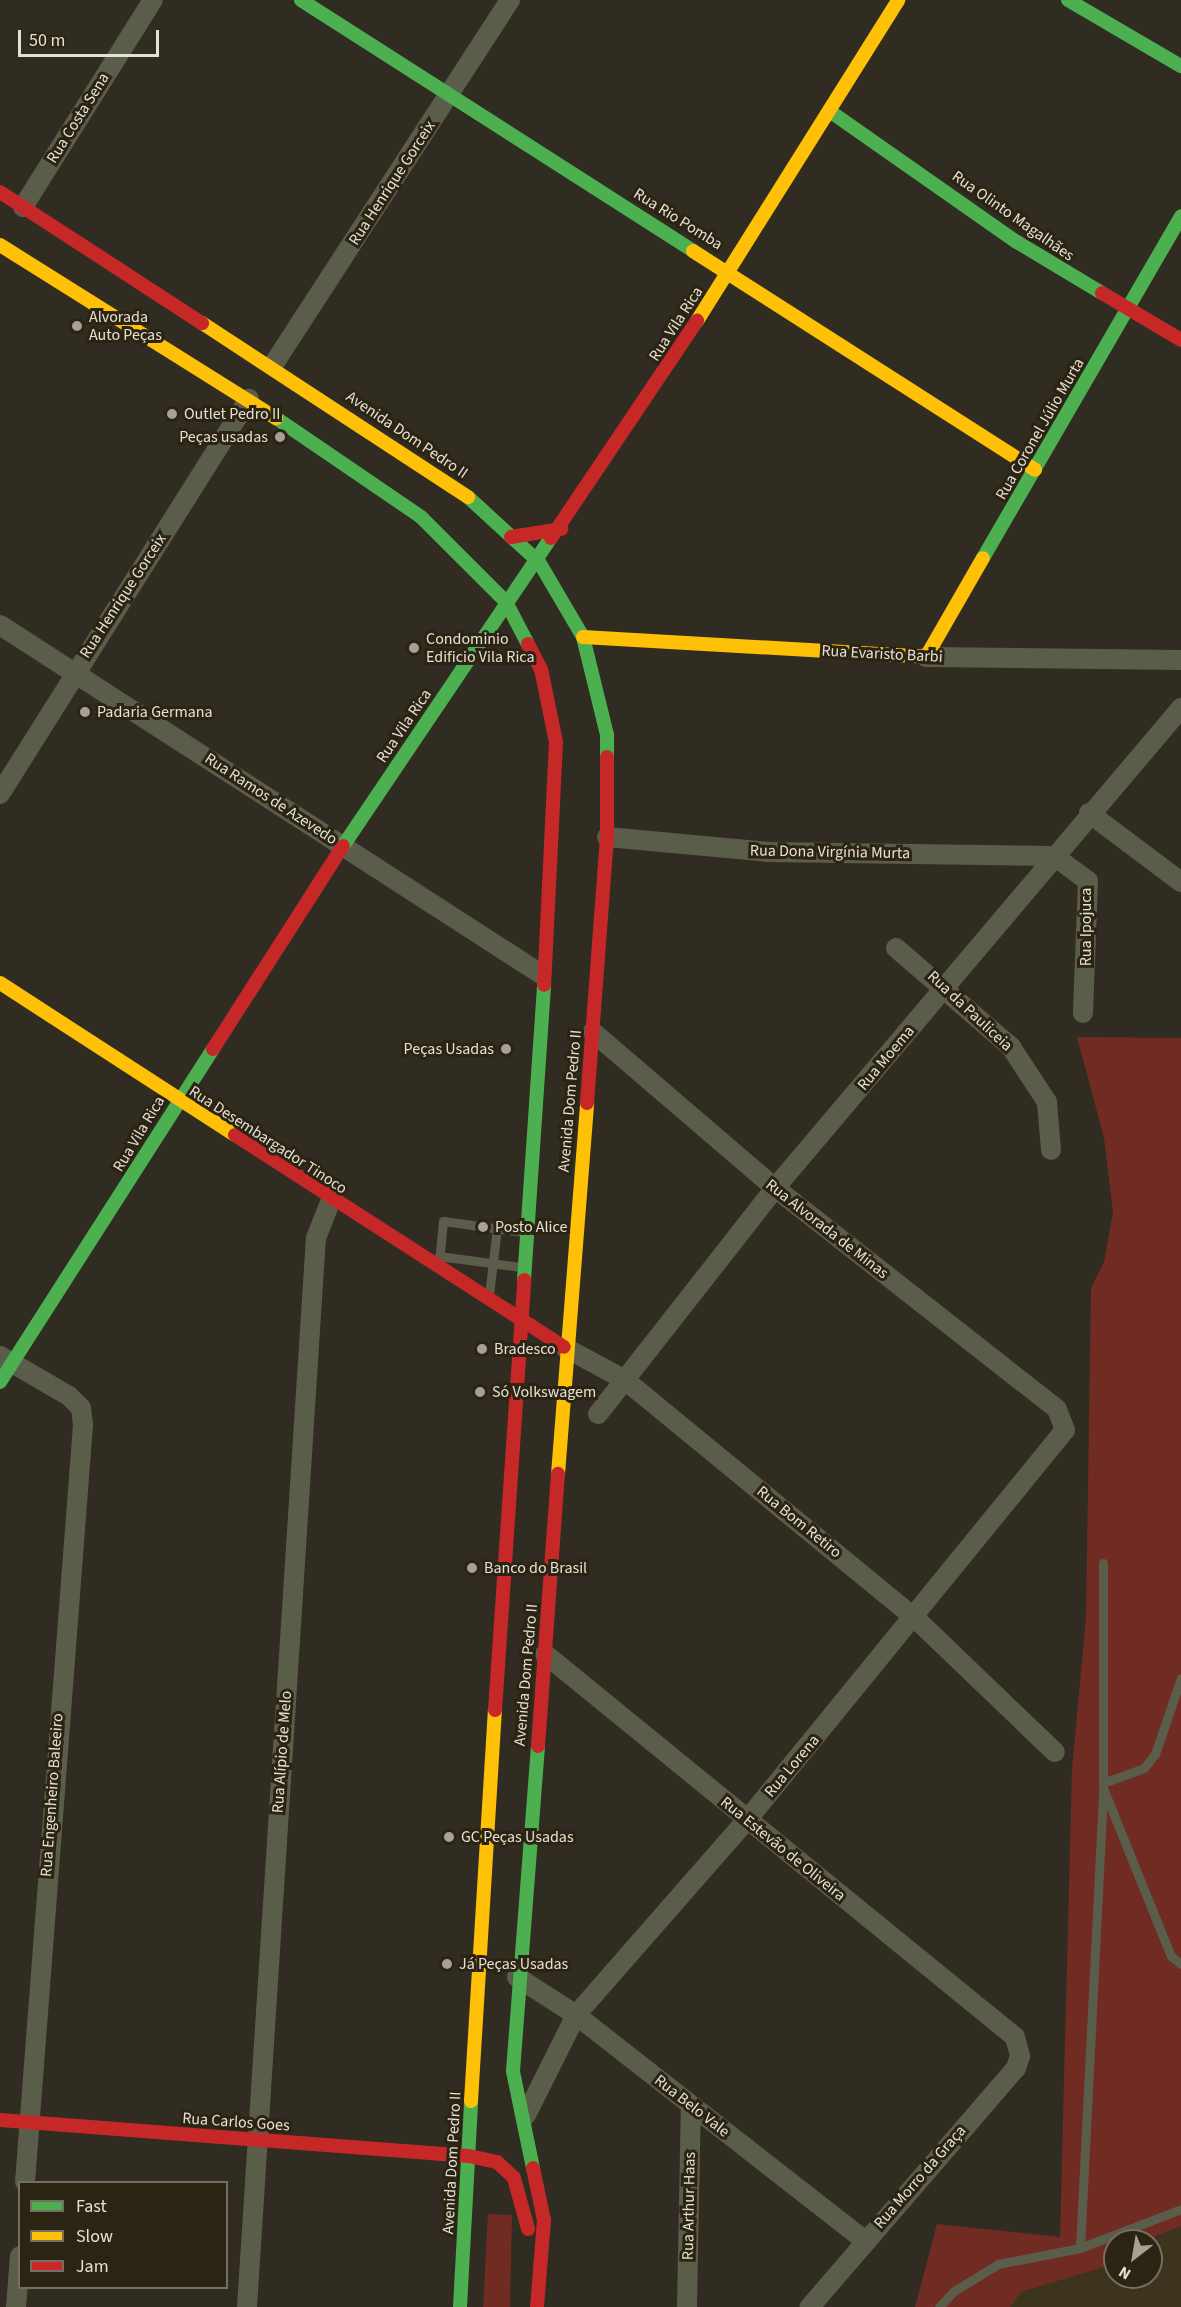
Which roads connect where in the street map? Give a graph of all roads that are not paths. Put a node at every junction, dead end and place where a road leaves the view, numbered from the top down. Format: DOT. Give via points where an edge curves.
graph roads {
  1 [pos="153,0"];
  2 [pos="301,0"];
  3 [pos="510,0"];
  4 [pos="898,0"];
  5 [pos="1068,0"];
  6 [pos="1181,66"];
  7 [pos="449,93"];
  8 [pos="831,112"];
  9 [pos="0,192"];
  10 [pos="22,207"];
  11 [pos="1181,216"];
  12 [pos="0,245"];
  13 [pos="731,271"];
  14 [pos="1127,313"];
  15 [pos="1181,340"];
  16 [pos="273,365"];
  17 [pos="249,399"];
  18 [pos="1035,470"];
  19 [pos="561,529"];
  20 [pos="511,537"];
  21 [pos="539,562"];
  22 [pos="506,602"];
  23 [pos="0,625"];
  24 [pos="583,637"];
  25 [pos="926,657"];
  26 [pos="1181,660"];
  27 [pos="75,672"];
  28 [pos="1181,708"];
  29 [pos="0,794"];
  30 [pos="1089,813"];
  31 [pos="607,837"];
  32 [pos="343,846"];
  33 [pos="1054,856"];
  34 [pos="1181,882"];
  35 [pos="896,948"];
  36 [pos="541,974"];
  37 [pos="0,983"];
  38 [pos="947,986"];
  39 [pos="1083,1013"];
  40 [pos="593,1032"];
  41 [pos="178,1101"];
  42 [pos="1051,1150"];
  43 [pos="775,1188"];
  44 [pos="331,1200"];
  45 [pos="497,1228"];
  46 [pos="527,1232"];
  47 [pos="439,1261"];
  48 [pos="493,1263"];
  49 [pos="525,1268"];
  50 [pos="488,1297"];
  51 [pos="522,1318"];
  52 [pos="564,1347"];
  53 [pos="6,1360"];
  54 [pos="625,1380"];
  55 [pos="0,1382"];
  56 [pos="598,1414"];
  57 [pos="1065,1420"];
  58 [pos="1103,1563"];
  59 [pos="914,1617"];
  60 [pos="545,1654"];
  61 [pos="1181,1678"];
  62 [pos="1055,1752"];
  63 [pos="1103,1786"];
  64 [pos="747,1820"];
  65 [pos="1181,1964"];
  66 [pos="517,1977"];
  67 [pos="576,2015"];
  68 [pos="1018,2044"];
  69 [pos="691,2106"];
  70 [pos="526,2115"];
  71 [pos="0,2120"];
  72 [pos="30,2123"];
  73 [pos="257,2140"];
  74 [pos="469,2156"];
  75 [pos="25,2181"];
  76 [pos="1181,2209"];
  77 [pos="864,2240"];
  78 [pos="1080,2247"];
  79 [pos="18,2282"];
  80 [pos="16,2307"];
  81 [pos="247,2307"];
  82 [pos="460,2307"];
  83 [pos="529,2307"];
  84 [pos="537,2307"];
  85 [pos="687,2307"];
  86 [pos="810,2307"];
  87 [pos="939,2307"];
  1 -- 10 [label="street, Rua Costa Sena"];
  2 -- 7 [label="main road, Rua Rio Pomba"];
  3 -- 7 [label="street, Rua Henrique Gorceix"];
  4 -- 8 [label="main road, Rua Vila Rica"];
  5 -- 6 [label="main road"];
  7 -- 13 [label="main road, Rua Rio Pomba"];
  7 -- 16 [label="street, Rua Henrique Gorceix"];
  8 -- 13 [label="main road, Rua Vila Rica"];
  8 -- 14 [label="main road, Rua Olinto Magalhães"];
  9 -- 10 [label="main road, Avenida Dom Pedro II"];
  10 -- 16 [label="main road, Avenida Dom Pedro II"];
  11 -- 14 [label="main road, Rua Coronel Júlio Murta"];
  12 -- 17 [label="main road, Avenida Dom Pedro II"];
  13 -- 18 [label="main road, Rua Rio Pomba"];
  13 -- 19 [label="main road, Rua Vila Rica"];
  14 -- 15 [label="main road, Rua Olinto Magalhães"];
  14 -- 18 [label="main road, Rua Coronel Júlio Murta"];
  16 -- 20 [label="main road, Avenida Dom Pedro II" via="456,486"];
  17 -- 22 [label="main road, Avenida Dom Pedro II" via="421,517"];
  17 -- 27 [label="street, Rua Henrique Gorceix"];
  18 -- 25 [label="main road, Rua Coronel Júlio Murta"];
  19 -- 20 [label="main road" via="542,537"];
  19 -- 21 [label="main road, Rua Vila Rica"];
  20 -- 21 [label="main road, Avenida Dom Pedro II"];
  21 -- 22 [label="main road, Rua Vila Rica"];
  21 -- 24 [label="main road, Avenida Dom Pedro II"];
  22 -- 32 [label="main road, Rua Vila Rica"];
  22 -- 36 [label="main road, Avenida Dom Pedro II" via="541,669 556,742"];
  23 -- 27 [label="street, Rua Ramos de Azevedo"];
  24 -- 25 [label="main road, Rua Evaristo Barbi"];
  24 -- 31 [label="main road, Avenida Dom Pedro II" via="607,735"];
  25 -- 26 [label="street, Rua Evaristo Barbi"];
  27 -- 29 [label="street, Rua Henrique Gorceix"];
  27 -- 32 [label="street, Rua Ramos de Azevedo"];
  28 -- 30 [label="street, Rua Moema"];
  30 -- 33 [label="street, Rua Moema"];
  30 -- 34 [label="street"];
  31 -- 33 [label="street, Rua Dona Virgínia Murta" via="769,852"];
  31 -- 40 [label="main road, Avenida Dom Pedro II"];
  32 -- 36 [label="street, Rua Ramos de Azevedo"];
  32 -- 41 [label="main road, Rua Vila Rica"];
  33 -- 38 [label="street, Rua Moema"];
  33 -- 39 [label="street, Rua Ipojuca" via="1088,881"];
  35 -- 38 [label="street, Rua da Pauliceia"];
  36 -- 46 [label="main road, Avenida Dom Pedro II"];
  37 -- 41 [label="main road, Rua Desembargador Tinoco"];
  38 -- 42 [label="street, Rua da Pauliceia" via="1011,1047 1035,1082 1047,1102"];
  38 -- 43 [label="street, Rua Moema"];
  40 -- 43 [label="street, Rua Alvorada de Minas"];
  40 -- 52 [label="main road, Avenida Dom Pedro II"];
  41 -- 44 [label="main road, Rua Desembargador Tinoco"];
  41 -- 53 [label="main road, Rua Vila Rica"];
  43 -- 54 [label="street, Rua Moema"];
  43 -- 57 [label="street, Rua Alvorada de Minas"];
  44 -- 47 [label="main road, Rua Desembargador Tinoco"];
  44 -- 73 [label="street, Rua Alípio de Melo" via="316,1238"];
  45 -- 46 [label="lane"];
  45 -- 47 [label="lane" via="443,1221"];
  45 -- 48 [label="lane"];
  46 -- 49 [label="main road, Avenida Dom Pedro II"];
  47 -- 48 [label="lane"];
  47 -- 50 [label="main road, Rua Desembargador Tinoco"];
  48 -- 49 [label="lane"];
  48 -- 50 [label="lane"];
  49 -- 51 [label="main road, Avenida Dom Pedro II"];
  50 -- 51 [label="main road, Rua Desembargador Tinoco"];
  51 -- 52 [label="main road, Rua Bom Retiro"];
  51 -- 74 [label="main road, Avenida Dom Pedro II"];
  52 -- 54 [label="street, Rua Bom Retiro"];
  52 -- 60 [label="main road, Avenida Dom Pedro II"];
  53 -- 55 [label="main road, Rua Vila Rica"];
  53 -- 72 [label="street, Rua Engenheiro Baleeiro" via="81,1408"];
  54 -- 56 [label="street, Rua Moema"];
  54 -- 59 [label="street, Rua Bom Retiro"];
  57 -- 59 [label="street, Rua Lorena" via="1061,1437"];
  58 -- 63 [label="lane"];
  59 -- 62 [label="street, Rua Bom Retiro"];
  59 -- 64 [label="street, Rua Lorena"];
  60 -- 64 [label="street, Rua Estevão de Oliveira"];
  60 -- 66 [label="main road, Avenida Dom Pedro II"];
  61 -- 63 [label="lane" via="1155,1754 1144,1768"];
  63 -- 65 [label="lane" via="1171,1956"];
  63 -- 78 [label="lane"];
  64 -- 67 [label="street, Rua Lorena"];
  64 -- 68 [label="street, Rua Estevão de Oliveira" via="1009,2029"];
  66 -- 67 [label="street, Rua Belo Vale"];
  66 -- 70 [label="main road, Avenida Dom Pedro II" via="513,2071"];
  67 -- 69 [label="street, Rua Belo Vale"];
  67 -- 70 [label="street, Rua Lorena"];
  68 -- 77 [label="street, Rua Morro da Graça" via="1016,2068"];
  69 -- 77 [label="street, Rua Belo Vale"];
  69 -- 85 [label="street, Rua Arthur Haas"];
  70 -- 84 [label="main road, Avenida Dom Pedro II" via="544,2220"];
  71 -- 72 [label="main road, Rua Carlos Goes"];
  72 -- 73 [label="main road, Rua Carlos Goes"];
  72 -- 75 [label="street, Rua Engenheiro Baleeiro"];
  73 -- 74 [label="main road, Rua Carlos Goes"];
  73 -- 81 [label="street, Rua Alípio de Melo"];
  74 -- 82 [label="main road, Avenida Dom Pedro II"];
  74 -- 83 [label="main road, Rua Carlos Goes" via="497,2162 514,2178 530,2236"];
  76 -- 78 [label="lane"];
  77 -- 86 [label="street, Rua Morro da Graça"];
  78 -- 87 [label="lane" via="998,2264 954,2291"];
  79 -- 80 [label="street"];
}
